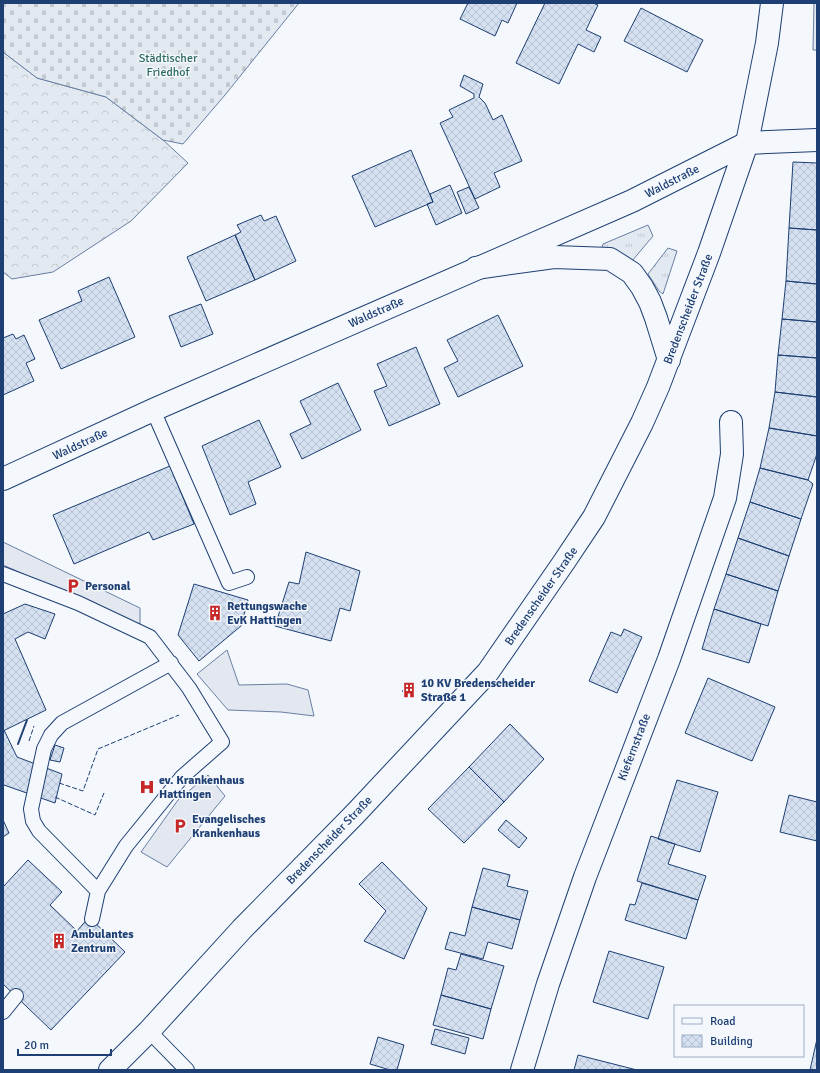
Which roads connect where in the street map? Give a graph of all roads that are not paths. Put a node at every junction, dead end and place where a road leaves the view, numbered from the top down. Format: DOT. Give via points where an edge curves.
graph roads {
  1 [pos="772,3"];
  2 [pos="817,140"];
  3 [pos="747,143"];
  4 [pos="476,268"];
  5 [pos="669,360"];
  6 [pos="153,410"];
  7 [pos="731,422"];
  8 [pos="3,479"];
  9 [pos="3,574"];
  10 [pos="247,577"];
  11 [pos="171,663"];
  12 [pos="98,891"];
  13 [pos="92,919"];
  14 [pos="16,996"];
  15 [pos="3,1012"];
  16 [pos="149,1031"];
  17 [pos="110,1070"];
  18 [pos="187,1070"];
  19 [pos="522,1070"];
  1 -- 3 [label="street, Bredenscheider Straße" via="767,43"];
  2 -- 3 [label="street"];
  3 -- 4 [label="street, Waldstraße" via="644,195"];
  3 -- 5 [label="street, Bredenscheider Straße" via="710,253"];
  4 -- 5 [label="street" via="554,257 610,260 632,273 642,287 656,318"];
  4 -- 6 [label="street, Waldstraße"];
  5 -- 16 [label="street, Bredenscheider Straße" via="642,423 594,517 488,672"];
  6 -- 8 [label="street, Waldstraße"];
  6 -- 10 [label="lane" via="229,583"];
  7 -- 19 [label="street, Kiefernstraße" via="732,454 725,498 669,659 585,877"];
  9 -- 11 [label="lane" via="78,602 150,637"];
  11 -- 12 [label="lane" via="222,742 182,778 126,846"];
  11 -- 12 [label="lane" via="62,723 51,735 44,749 31,809 33,821 39,831"];
  12 -- 13 [label="lane"];
  14 -- 15 [label="lane"];
  16 -- 17 [label="street, Bredenscheider Straße"];
  16 -- 18 [label="lane"];
}
